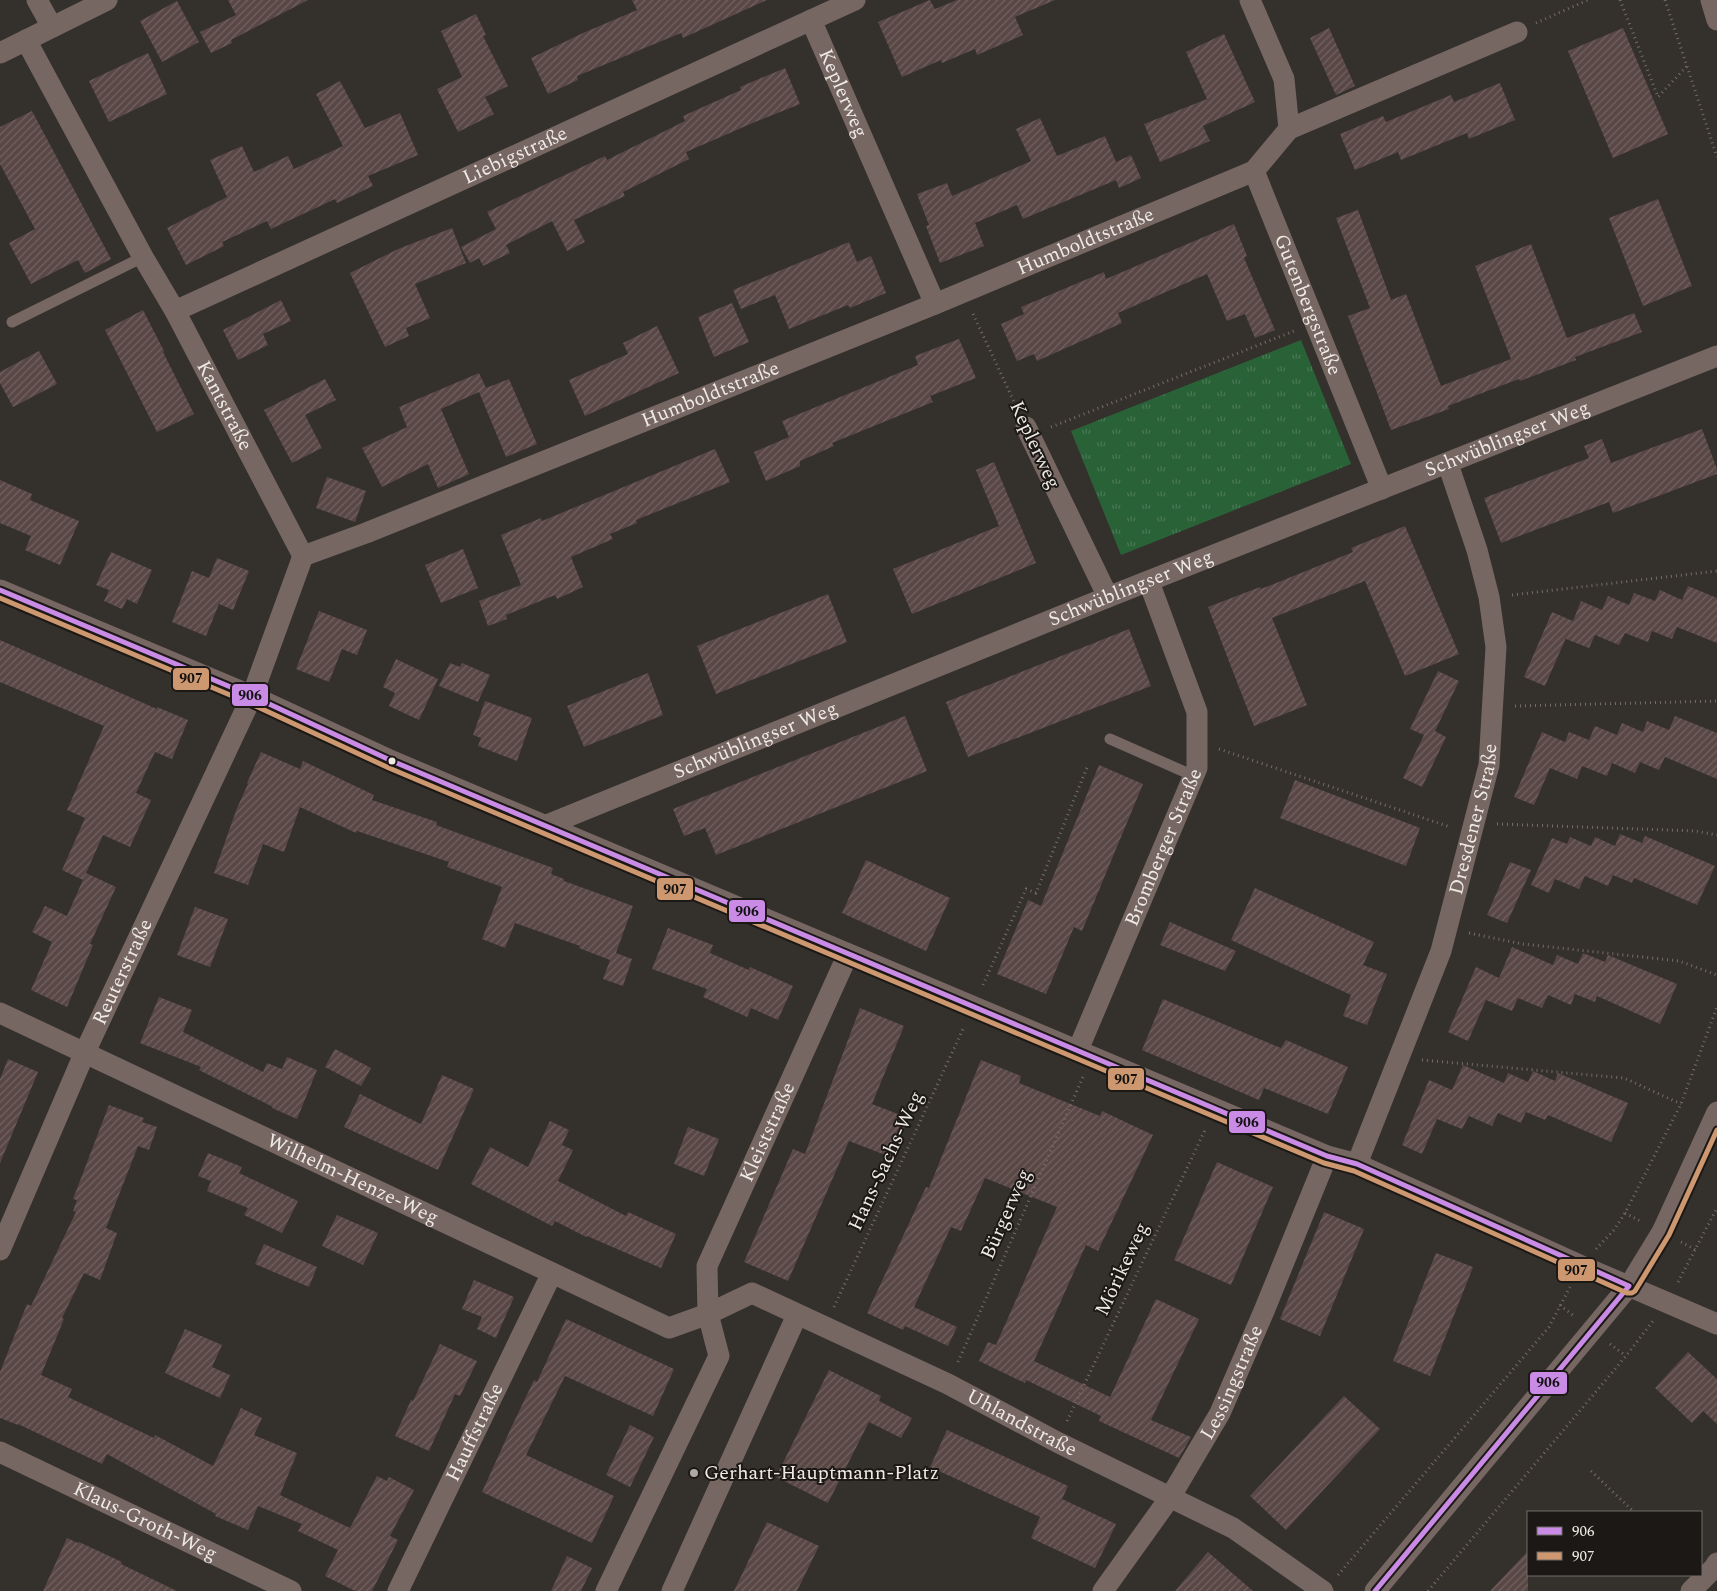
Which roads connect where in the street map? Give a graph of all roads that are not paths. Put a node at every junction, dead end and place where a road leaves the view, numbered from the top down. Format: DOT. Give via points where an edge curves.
graph roads {
  1 [pos="37,0"];
  2 [pos="107,0"];
  3 [pos="854,0"];
  4 [pos="1250,0"];
  5 [pos="1711,0"];
  6 [pos="811,20"];
  7 [pos="1717,20"];
  8 [pos="52,27"];
  9 [pos="1518,32"];
  10 [pos="26,40"];
  11 [pos="0,53"];
  12 [pos="1289,129"];
  13 [pos="1254,171"];
  14 [pos="143,256"];
  15 [pos="935,304"];
  16 [pos="175,311"];
  17 [pos="12,322"];
  18 [pos="1717,356"];
  19 [pos="1028,431"];
  20 [pos="1448,464"];
  21 [pos="1382,489"];
  22 [pos="303,556"];
  23 [pos="1149,582"];
  24 [pos="0,590"];
  25 [pos="1108,597"];
  26 [pos="252,696"];
  27 [pos="1110,739"];
  28 [pos="1194,776"];
  29 [pos="547,825"];
  30 [pos="848,954"];
  31 [pos="0,1013"];
  32 [pos="85,1052"];
  33 [pos="1085,1053"];
  34 [pos="1717,1112"];
  35 [pos="1327,1156"];
  36 [pos="1357,1164"];
  37 [pos="0,1250"];
  38 [pos="552,1273"];
  39 [pos="1629,1286"];
  40 [pos="708,1314"];
  41 [pos="797,1315"];
  42 [pos="1717,1324"];
  43 [pos="0,1452"];
  44 [pos="1171,1496"];
  45 [pos="1717,1562"];
  46 [pos="1330,1583"];
  47 [pos="292,1591"];
  48 [pos="398,1591"];
  49 [pos="606,1591"];
  50 [pos="672,1591"];
  51 [pos="1103,1591"];
  52 [pos="1375,1591"];
  53 [pos="1691,1591"];
  1 -- 8 [label="street"];
  2 -- 8 [label="street"];
  3 -- 6 [label="street, Liebigstraße"];
  4 -- 12 [label="street" via="1284,79"];
  5 -- 7 [label="street"];
  6 -- 15 [label="street, Keplerweg"];
  6 -- 16 [label="street, Liebigstraße"];
  8 -- 10 [label="street"];
  9 -- 12 [label="street"];
  10 -- 11 [label="street"];
  10 -- 14 [label="street, Kantstraße"];
  12 -- 13 [label="street"];
  13 -- 15 [label="street, Humboldtstraße"];
  13 -- 21 [label="street, Gutenbergstraße"];
  14 -- 16 [label="street, Kantstraße"];
  14 -- 17 [label="lane"];
  15 -- 22 [label="street, Humboldtstraße" via="375,530"];
  16 -- 22 [label="street, Kantstraße"];
  18 -- 20 [label="street, Schwüblingser Weg"];
  19 -- 25 [label="street, Keplerweg"];
  20 -- 21 [label="street, Schwüblingser Weg"];
  20 -- 36 [label="street, Dresdener Straße" via="1477,550 1489,597 1496,647 1489,765 1441,951"];
  21 -- 23 [label="street, Schwüblingser Weg"];
  22 -- 26 [label="street"];
  23 -- 25 [label="street, Schwüblingser Weg"];
  23 -- 28 [label="street, Bromberger Straße" via="1197,712 1197,768"];
  24 -- 26 [label="street"];
  25 -- 29 [label="street, Schwüblingser Weg"];
  26 -- 29 [label="street" via="392,761"];
  26 -- 32 [label="street, Reuterstraße"];
  27 -- 28 [label="lane"];
  28 -- 33 [label="street, Bromberger Straße"];
  29 -- 30 [label="street"];
  30 -- 33 [label="street"];
  30 -- 40 [label="street, Kleiststraße" via="706,1266"];
  31 -- 32 [label="street, Wilhelm-Henze-Weg"];
  32 -- 37 [label="street, Reuterstraße"];
  32 -- 38 [label="street, Wilhelm-Henze-Weg"];
  33 -- 35 [label="street"];
  34 -- 39 [label="street" via="1662,1232"];
  35 -- 36 [label="street"];
  35 -- 44 [label="street, Lessingstraße" via="1220,1413"];
  36 -- 39 [label="street"];
  38 -- 40 [label="street, Wilhelm-Henze-Weg" via="669,1328"];
  38 -- 48 [label="street, Hauffstraße"];
  39 -- 42 [label="street"];
  39 -- 52 [label="street"];
  40 -- 41 [label="street, Uhlandstraße" via="752,1293"];
  40 -- 49 [label="street" via="719,1356"];
  41 -- 44 [label="street, Uhlandstraße" via="948,1384 1057,1442"];
  41 -- 50 [label="street"];
  43 -- 47 [label="street, Klaus-Groth-Weg"];
  44 -- 46 [label="street, Uhlandstraße"];
  44 -- 51 [label="street, Lessingstraße"];
  45 -- 53 [label="street"];
}
